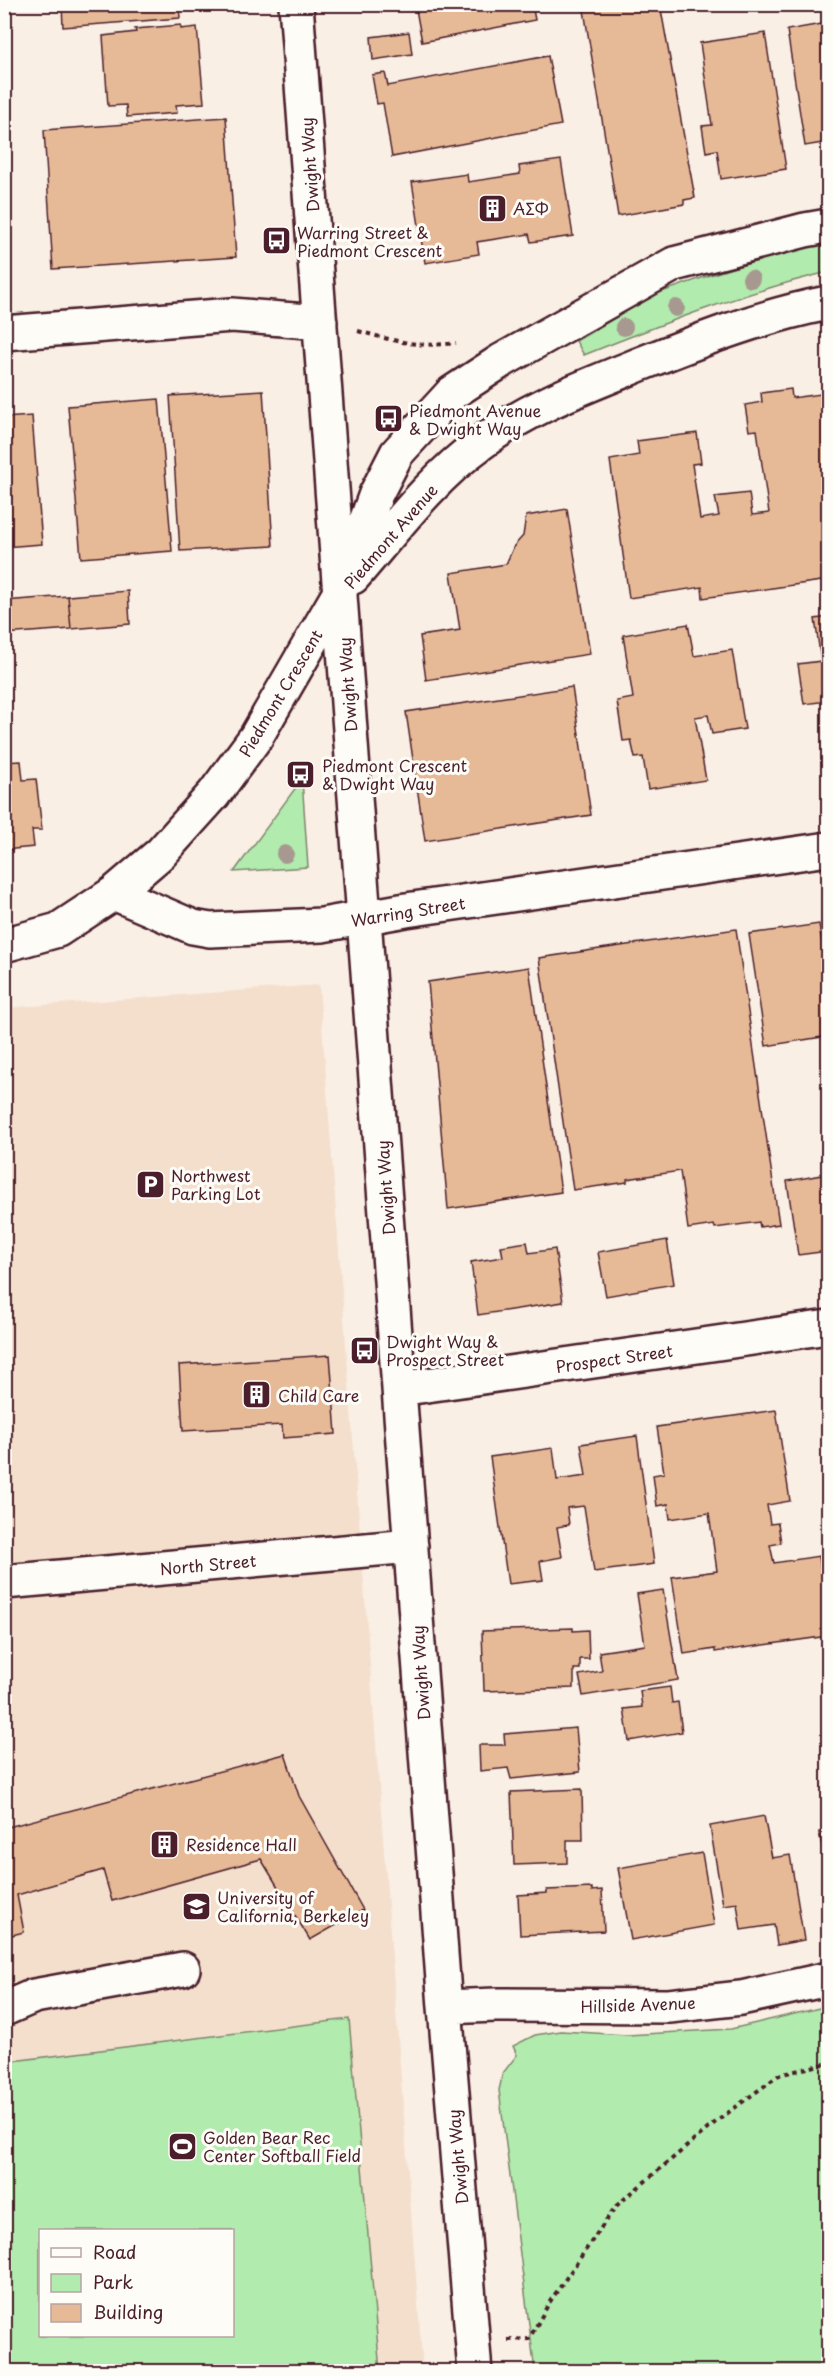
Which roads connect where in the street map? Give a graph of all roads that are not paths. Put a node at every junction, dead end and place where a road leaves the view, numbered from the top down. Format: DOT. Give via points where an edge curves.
graph roads {
  1 [pos="296,4"];
  2 [pos="828,226"];
  3 [pos="828,303"];
  4 [pos="320,322"];
  5 [pos="4,333"];
  6 [pos="340,592"];
  7 [pos="828,849"];
  8 [pos="114,893"];
  9 [pos="365,918"];
  10 [pos="4,945"];
  11 [pos="828,1327"];
  12 [pos="399,1389"];
  13 [pos="411,1546"];
  14 [pos="4,1582"];
  15 [pos="183,1969"];
  16 [pos="828,1979"];
  17 [pos="445,2007"];
  18 [pos="4,2009"];
  19 [pos="474,2357"];
  1 -- 4 [label="street, Dwight Way"];
  2 -- 6 [label="street, Piedmont Avenue" via="674,264 501,361 452,393 397,453 376,494"];
  3 -- 6 [label="street, Piedmont Avenue" via="792,310 679,348 555,398 481,442 444,474"];
  4 -- 5 [label="street" via="232,315"];
  4 -- 6 [label="street, Dwight Way"];
  6 -- 8 [label="street, Piedmont Crescent" via="256,737 214,794 161,853"];
  6 -- 9 [label="street, Dwight Way"];
  7 -- 9 [label="street, Warring Street"];
  8 -- 9 [label="street, Warring Street" via="193,927 210,930 322,925"];
  8 -- 10 [label="street" via="58,930"];
  9 -- 12 [label="street, Dwight Way"];
  11 -- 12 [label="street, Prospect Street"];
  12 -- 13 [label="street, Dwight Way"];
  13 -- 14 [label="street, North Street"];
  13 -- 17 [label="street, Dwight Way"];
  15 -- 18 [label="street" via="34,1996"];
  16 -- 17 [label="street, Hillside Avenue" via="741,1998 669,2006"];
  17 -- 19 [label="street, Dwight Way"];
}
